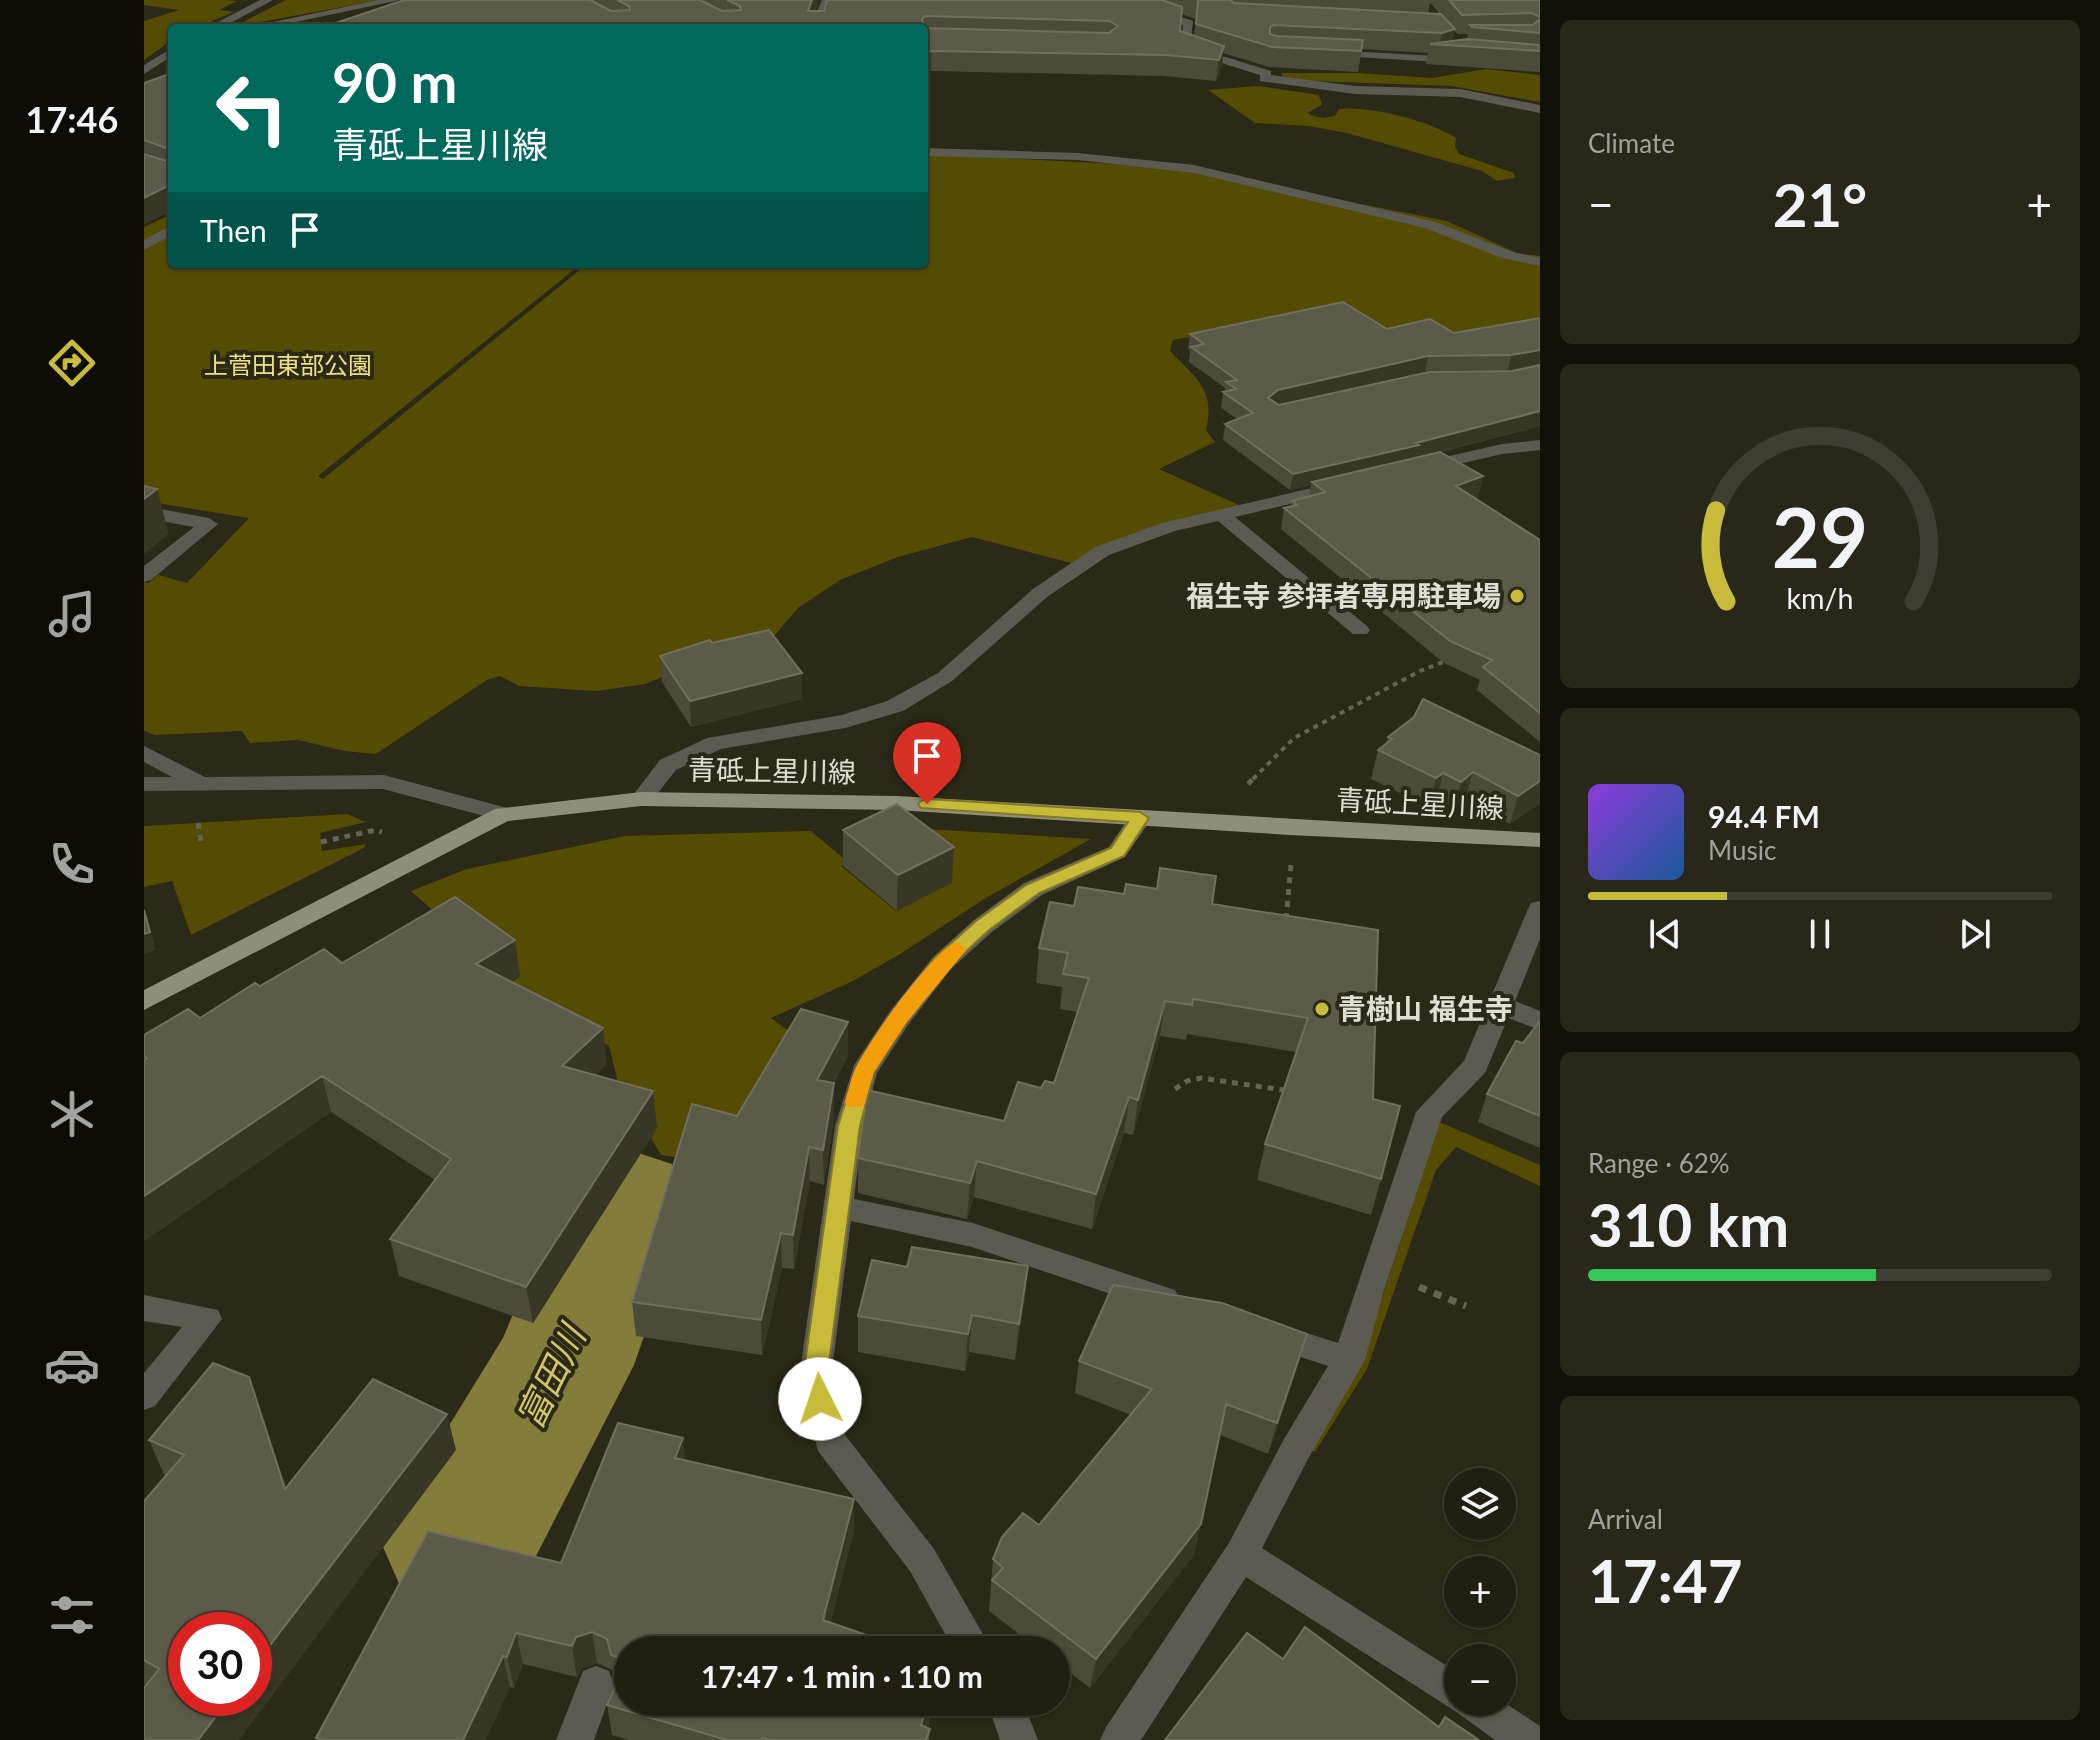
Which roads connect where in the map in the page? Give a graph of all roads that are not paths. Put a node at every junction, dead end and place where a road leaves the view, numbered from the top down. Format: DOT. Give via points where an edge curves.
graph roads {
  1 [pos="268,0"];
  2 [pos="395,0"];
  3 [pos="827,0"];
  4 [pos="1144,13"];
  5 [pos="221,24"];
  6 [pos="271,24"];
  7 [pos="818,24"];
  8 [pos="1450,39"];
  9 [pos="1319,53"];
  10 [pos="1463,53"];
  11 [pos="168,54"];
  12 [pos="1478,54"];
  13 [pos="144,70"];
  14 [pos="1540,109"];
  15 [pos="928,152"];
  16 [pos="168,231"];
  17 [pos="144,246"];
  18 [pos="1540,262"];
  19 [pos="1540,445"];
  20 [pos="1409,471"];
  21 [pos="1362,482"];
  22 [pos="144,512"];
  23 [pos="1222,515"];
  24 [pos="144,576"];
  25 [pos="1360,630"];
  26 [pos="144,753"];
  27 [pos="199,782"];
  28 [pos="144,784"];
  29 [pos="641,799"];
  30 [pos="503,814"];
  31 [pos="1140,818"];
  32 [pos="1540,840"];
  33 [pos="1540,909"];
  34 [pos="144,1001"];
  35 [pos="1501,1005"];
  36 [pos="1540,1021"];
  37 [pos="838,1207"];
  38 [pos="144,1308"];
  39 [pos="1192,1308"];
  40 [pos="1249,1327"];
  41 [pos="1349,1360"];
  42 [pos="144,1396"];
  43 [pos="1241,1554"];
  44 [pos="966,1636"];
  45 [pos="596,1684"];
  46 [pos="1444,1685"];
  47 [pos="1010,1716"];
  48 [pos="1491,1716"];
  49 [pos="575,1740"];
  50 [pos="1019,1740"];
  51 [pos="1119,1740"];
  52 [pos="1528,1740"];
  1 -- 5 [label="street"];
  2 -- 6 [label="street"];
  3 -- 7 [label="street"];
  4 -- 14 [label="street" via="1189,23 1184,48 1267,73 1264,78 1355,90 1460,93"];
  8 -- 10 [label="street"];
  9 -- 10 [label="street" via="1438,59"];
  10 -- 12 [label="street"];
  11 -- 13 [label="street"];
  15 -- 18 [label="street" via="1158,165 1231,176 1435,225 1518,260"];
  16 -- 17 [label="street"];
  19 -- 20 [label="street"];
  21 -- 23 [label="street"];
  22 -- 24 [label="street" via="209,524"];
  23 -- 25 [label="street"];
  23 -- 29 [label="street" via="1102,551 1040,593 945,677 895,706 845,721 715,743 668,765"];
  26 -- 27 [label="street"];
  27 -- 28 [label="street"];
  27 -- 30 [label="street" via="384,782"];
  29 -- 30 [label="main road, 青砥上星川線"];
  29 -- 31 [label="main road, 青砥上星川線" via="897,803"];
  30 -- 34 [label="main road, 青砥上星川線"];
  31 -- 32 [label="main road, 青砥上星川線"];
  31 -- 37 [label="street" via="1117,852 1033,889 983,926 942,963 899,1018 864,1072 849,1126"];
  33 -- 35 [label="street"];
  35 -- 36 [label="street"];
  35 -- 41 [label="street" via="1475,1066 1430,1112"];
  37 -- 39 [label="street" via="973,1235"];
  37 -- 44 [label="street" via="815,1378 830,1441 922,1560"];
  38 -- 42 [label="street" via="207,1319"];
  40 -- 41 [label="street"];
  41 -- 43 [label="street"];
  43 -- 46 [label="street"];
  43 -- 51 [label="street"];
  45 -- 49 [label="street"];
  47 -- 50 [label="street"];
  48 -- 52 [label="street"];
}
